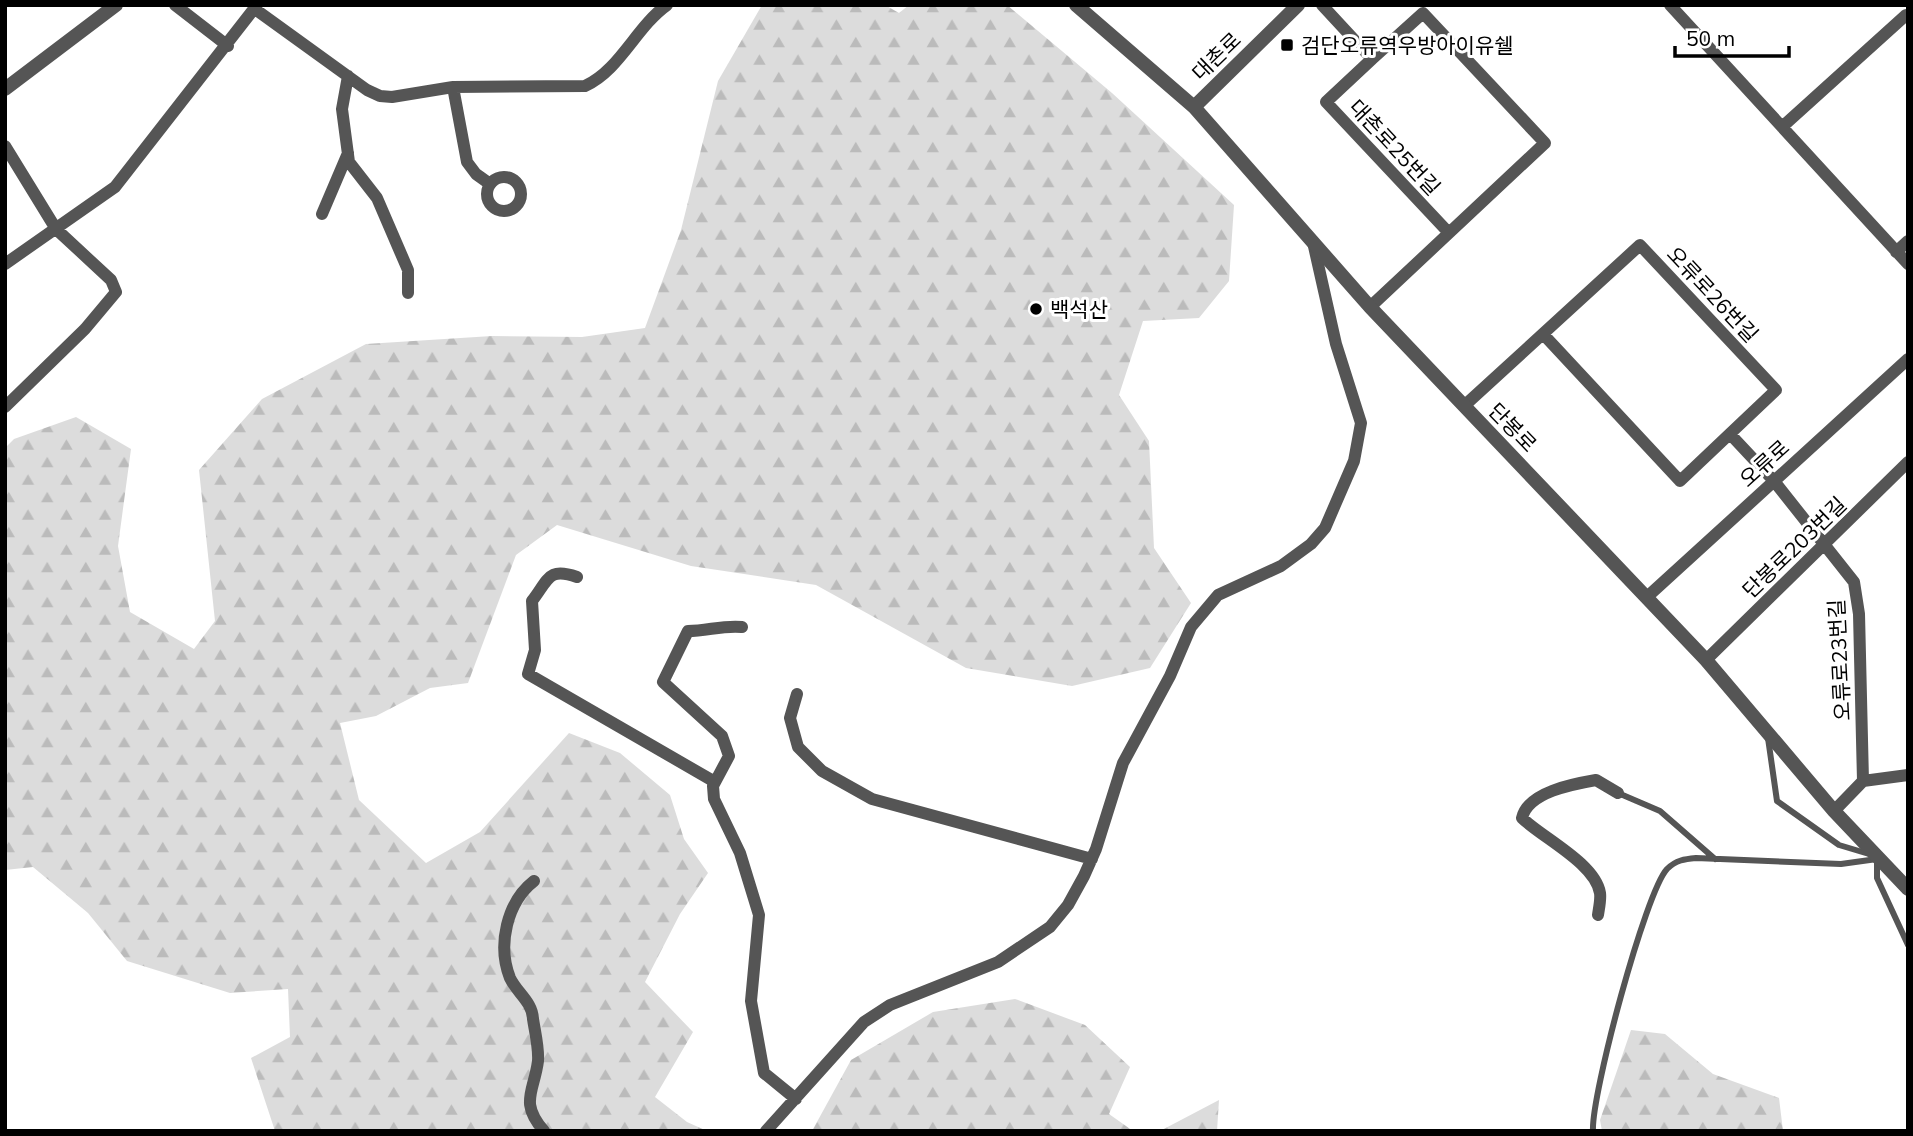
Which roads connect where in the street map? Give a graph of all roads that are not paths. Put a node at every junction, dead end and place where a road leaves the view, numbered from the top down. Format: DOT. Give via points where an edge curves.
graph roads {
  1 [pos="116,5"];
  2 [pos="175,5"];
  3 [pos="667,5"];
  4 [pos="1076,5"];
  5 [pos="1298,5"];
  6 [pos="1321,5"];
  7 [pos="256,7"];
  8 [pos="1675,7"];
  9 [pos="649,10"];
  10 [pos="1904,12"];
  11 [pos="228,46"];
  12 [pos="1372,59"];
  13 [pos="348,76"];
  14 [pos="453,87"];
  15 [pos="5,89"];
  16 [pos="1194,107"];
  17 [pos="1782,127"];
  18 [pos="5,146"];
  19 [pos="348,153"];
  20 [pos="490,184"];
  21 [pos="322,214"];
  22 [pos="56,229"];
  23 [pos="1449,233"];
  24 [pos="1908,241"];
  25 [pos="1313,242"];
  26 [pos="1896,252"];
  27 [pos="5,264"];
  28 [pos="1908,264"];
  29 [pos="408,293"];
  30 [pos="1370,307"];
  31 [pos="1543,334"];
  32 [pos="1908,359"];
  33 [pos="1464,406"];
  34 [pos="5,407"];
  35 [pos="1730,434"];
  36 [pos="1908,462"];
  37 [pos="1774,481"];
  38 [pos="1824,544"];
  39 [pos="577,577"];
  40 [pos="1647,597"];
  41 [pos="742,627"];
  42 [pos="1706,660"];
  43 [pos="797,694"];
  44 [pos="1768,733"];
  45 [pos="1908,775"];
  46 [pos="1863,781"];
  47 [pos="715,782"];
  48 [pos="1618,793"];
  49 [pos="1834,811"];
  50 [pos="1876,857"];
  51 [pos="1092,859"];
  52 [pos="1715,859"];
  53 [pos="534,881"];
  54 [pos="1908,889"];
  55 [pos="1598,915"];
  56 [pos="1908,945"];
  57 [pos="796,1099"];
  58 [pos="544,1131"];
  59 [pos="766,1131"];
  60 [pos="1593,1131"];
  1 -- 15 [label="street"];
  2 -- 11 [label="street"];
  3 -- 9 [label="street"];
  4 -- 16 [label="street, 단봉로"];
  5 -- 16 [label="street, 대촌로"];
  6 -- 12 [label="street"];
  7 -- 11 [label="street"];
  7 -- 13 [label="street"];
  8 -- 17 [label="street"];
  9 -- 14 [label="street" via="607,70 585,86"];
  10 -- 17 [label="street"];
  11 -- 22 [label="street" via="115,187"];
  12 -- 23 [label="street, 대촌로25번길" via="1326,102"];
  12 -- 23 [label="street, 대촌로25번길" via="1423,13 1545,143"];
  13 -- 14 [label="street" via="380,96"];
  13 -- 19 [label="street" via="342,109"];
  14 -- 20 [label="street" via="467,162"];
  16 -- 25 [label="street, 단봉로"];
  17 -- 26 [label="street"];
  18 -- 22 [label="street"];
  19 -- 21 [label="street"];
  19 -- 29 [label="street" via="354,171 377,198 408,270"];
  22 -- 27 [label="street"];
  22 -- 34 [label="street" via="111,280 116,292"];
  23 -- 30 [label="street, 대촌로25번길"];
  24 -- 26 [label="street"];
  25 -- 30 [label="street, 단봉로"];
  25 -- 51 [label="street" via="1336,344 1361,424 1354,461 1325,528 1311,544 1281,566 1218,595 1191,627 1123,763"];
  26 -- 28 [label="street"];
  30 -- 33 [label="street, 단봉로"];
  31 -- 33 [label="street, 오류로26번길"];
  31 -- 35 [label="street, 오류로26번길" via="1680,481"];
  31 -- 35 [label="street, 오류로26번길" via="1640,244 1776,390"];
  32 -- 37 [label="street, 오류로"];
  33 -- 40 [label="street, 단봉로"];
  35 -- 37 [label="street"];
  36 -- 38 [label="street, 단봉로203번길"];
  37 -- 38 [label="street, 오류로23번길"];
  37 -- 40 [label="street, 오류로"];
  38 -- 42 [label="street, 단봉로203번길"];
  38 -- 46 [label="street, 오류로23번길" via="1854,582 1859,614"];
  39 -- 47 [label="street" via="554,573 532,601 535,650 528,674"];
  40 -- 42 [label="street, 단봉로"];
  41 -- 47 [label="street" via="720,625 688,631 663,682 728,746 729,756"];
  42 -- 44 [label="street, 단봉로"];
  43 -- 51 [label="street" via="790,719 798,747 822,771 872,799"];
  44 -- 49 [label="street, 단봉로"];
  44 -- 50 [label="lane" via="1777,802 1839,845"];
  45 -- 46 [label="street"];
  46 -- 49 [label="street"];
  47 -- 57 [label="street" via="714,799 740,853 759,915 751,1001 764,1073"];
  48 -- 52 [label="lane" via="1660,811"];
  48 -- 55 [label="street" via="1596,780 1576,784 1536,801 1524,809 1522,818 1562,846 1591,877 1600,892"];
  49 -- 50 [label="street, 단봉로"];
  50 -- 52 [label="lane" via="1841,864"];
  50 -- 54 [label="street, 단봉로"];
  50 -- 56 [label="lane" via="1877,878"];
  51 -- 57 [label="street" via="1068,905 1033,941 967,977 881,1010 851,1034"];
  52 -- 60 [label="lane" via="1679,860 1666,870 1658,887 1620,1001"];
  53 -- 58 [label="street" via="510,907 507,968 511,981 533,1009 538,1061 529,1106"];
  57 -- 59 [label="street"];
}
